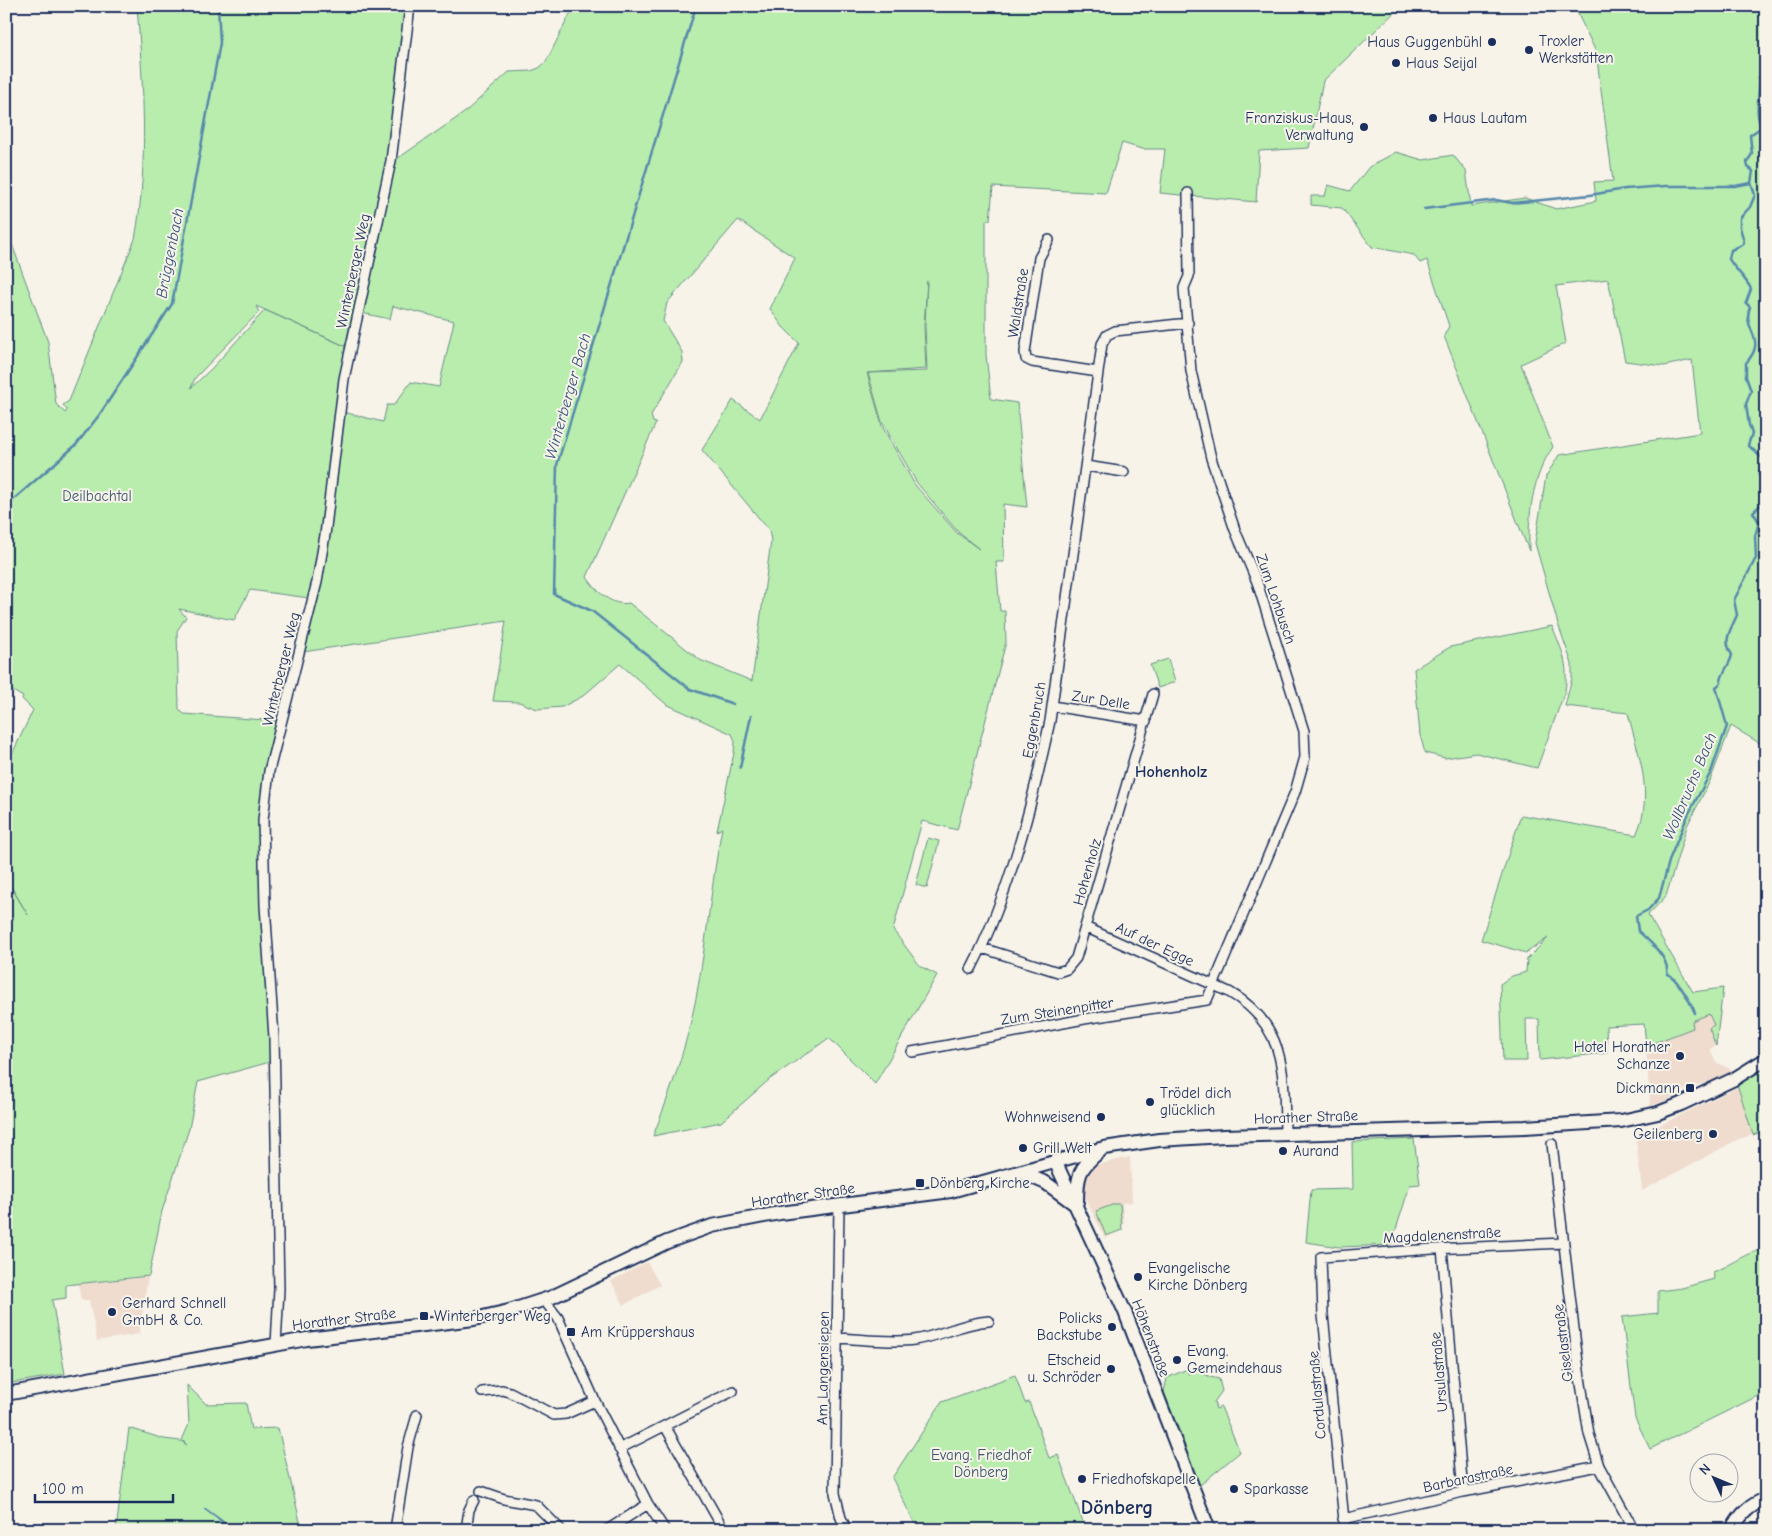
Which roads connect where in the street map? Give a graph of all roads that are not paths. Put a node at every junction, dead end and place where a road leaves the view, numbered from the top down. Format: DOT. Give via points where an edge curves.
graph roads {
  1 [pos="410,6"];
  2 [pos="1188,192"];
  3 [pos="1048,240"];
  4 [pos="1188,323"];
  5 [pos="1098,372"];
  6 [pos="1086,466"];
  7 [pos="1124,472"];
  8 [pos="1153,694"];
  9 [pos="1052,706"];
  10 [pos="1146,721"];
  11 [pos="1085,927"];
  12 [pos="982,948"];
  13 [pos="971,969"];
  14 [pos="1214,986"];
  15 [pos="1207,1000"];
  16 [pos="912,1052"];
  17 [pos="1766,1059"];
  18 [pos="1285,1133"];
  19 [pos="1552,1144"];
  20 [pos="1104,1148"];
  21 [pos="1056,1161"];
  22 [pos="1020,1172"];
  23 [pos="839,1205"];
  24 [pos="1078,1207"];
  25 [pos="1564,1243"];
  26 [pos="1442,1248"];
  27 [pos="1321,1257"];
  28 [pos="544,1300"];
  29 [pos="988,1321"];
  30 [pos="837,1338"];
  31 [pos="276,1345"];
  32 [pos="733,1391"];
  33 [pos="482,1392"];
  34 [pos="6,1394"];
  35 [pos="595,1401"];
  36 [pos="417,1415"];
  37 [pos="665,1426"];
  38 [pos="619,1449"];
  39 [pos="1598,1466"];
  40 [pos="482,1491"];
  41 [pos="1464,1492"];
  42 [pos="474,1500"];
  43 [pos="1766,1500"];
  44 [pos="648,1504"];
  45 [pos="1343,1519"];
  46 [pos="395,1530"];
  47 [pos="466,1530"];
  48 [pos="561,1530"];
  49 [pos="607,1530"];
  50 [pos="665,1530"];
  51 [pos="724,1530"];
  52 [pos="847,1530"];
  53 [pos="1209,1530"];
  54 [pos="1345,1530"];
  55 [pos="1634,1530"];
  56 [pos="1732,1530"];
  1 -- 31 [label="street, Winterberger Weg" via="391,161 344,379 318,572 269,771 263,820 274,1046 279,1289"];
  2 -- 4 [label="street, Zum Lohbusch" via="1189,276 1184,288"];
  3 -- 5 [label="street, Waldstraße" via="1039,258 1026,358 1032,362"];
  4 -- 5 [label="street, Eggenbruch" via="1115,331 1102,344"];
  4 -- 14 [label="street, Zum Lohbusch" via="1191,371 1211,458 1283,663 1306,747 1296,792"];
  5 -- 6 [label="street, Eggenbruch"];
  6 -- 7 [label="street"];
  6 -- 9 [label="street, Eggenbruch"];
  8 -- 10 [label="street, Hohenholz"];
  9 -- 10 [label="street, Zur Delle"];
  9 -- 12 [label="street, Eggenbruch" via="1025,824"];
  10 -- 11 [label="street, Hohenholz"];
  11 -- 12 [label="street, Hohenholz" via="1076,958 1067,969 1058,972"];
  11 -- 14 [label="street, Auf der Egge"];
  12 -- 13 [label="street, Eggenbruch"];
  14 -- 15 [label="street, Zum Lohbusch"];
  14 -- 18 [label="street, Auf der Egge" via="1244,1000 1256,1012 1278,1047 1284,1083"];
  15 -- 16 [label="street, Zum Steinenpitter"];
  17 -- 18 [label="main road, Horather Straße" via="1734,1079 1681,1104 1621,1121 1525,1127"];
  18 -- 20 [label="main road, Horather Straße" via="1159,1140"];
  19 -- 25 [label="street, Giselastraße"];
  20 -- 21 [label="main road, Horather Straße"];
  20 -- 24 [label="main road" via="1083,1164 1077,1181"];
  21 -- 22 [label="main road, Horather Straße"];
  21 -- 24 [label="main road, Höhenstraße"];
  22 -- 23 [label="main road, Horather Straße" via="951,1192"];
  22 -- 24 [label="main road" via="1046,1183"];
  23 -- 28 [label="main road, Horather Straße" via="712,1226 667,1242"];
  23 -- 30 [label="street, Am Langensiepen"];
  24 -- 53 [label="main road, Höhenstraße" via="1125,1312"];
  25 -- 26 [label="street, Magdalenenstraße"];
  25 -- 39 [label="street, Giselastraße" via="1580,1380"];
  26 -- 27 [label="street, Magdalenenstraße"];
  26 -- 41 [label="street, Ursulastraße"];
  27 -- 45 [label="street, Cordulastraße" via="1323,1314"];
  28 -- 31 [label="main road, Horather Straße" via="474,1319"];
  28 -- 35 [label="street" via="558,1318"];
  29 -- 30 [label="street" via="969,1323 915,1340"];
  30 -- 52 [label="street, Am Langensiepen" via="835,1493"];
  31 -- 34 [label="main road, Horather Straße"];
  32 -- 37 [label="street"];
  33 -- 35 [label="street" via="510,1392 554,1415 566,1414"];
  35 -- 38 [label="street"];
  36 -- 46 [label="street" via="408,1447"];
  37 -- 38 [label="street"];
  37 -- 51 [label="street"];
  38 -- 44 [label="street"];
  39 -- 41 [label="street, Barbarastraße"];
  39 -- 55 [label="street, Giselastraße"];
  40 -- 48 [label="street" via="536,1505"];
  41 -- 45 [label="street, Barbarastraße"];
  42 -- 47 [label="street"];
  43 -- 56 [label="main road" via="1747,1509"];
  44 -- 49 [label="street"];
  44 -- 50 [label="street"];
  45 -- 54 [label="street, Cordulastraße"];
}
